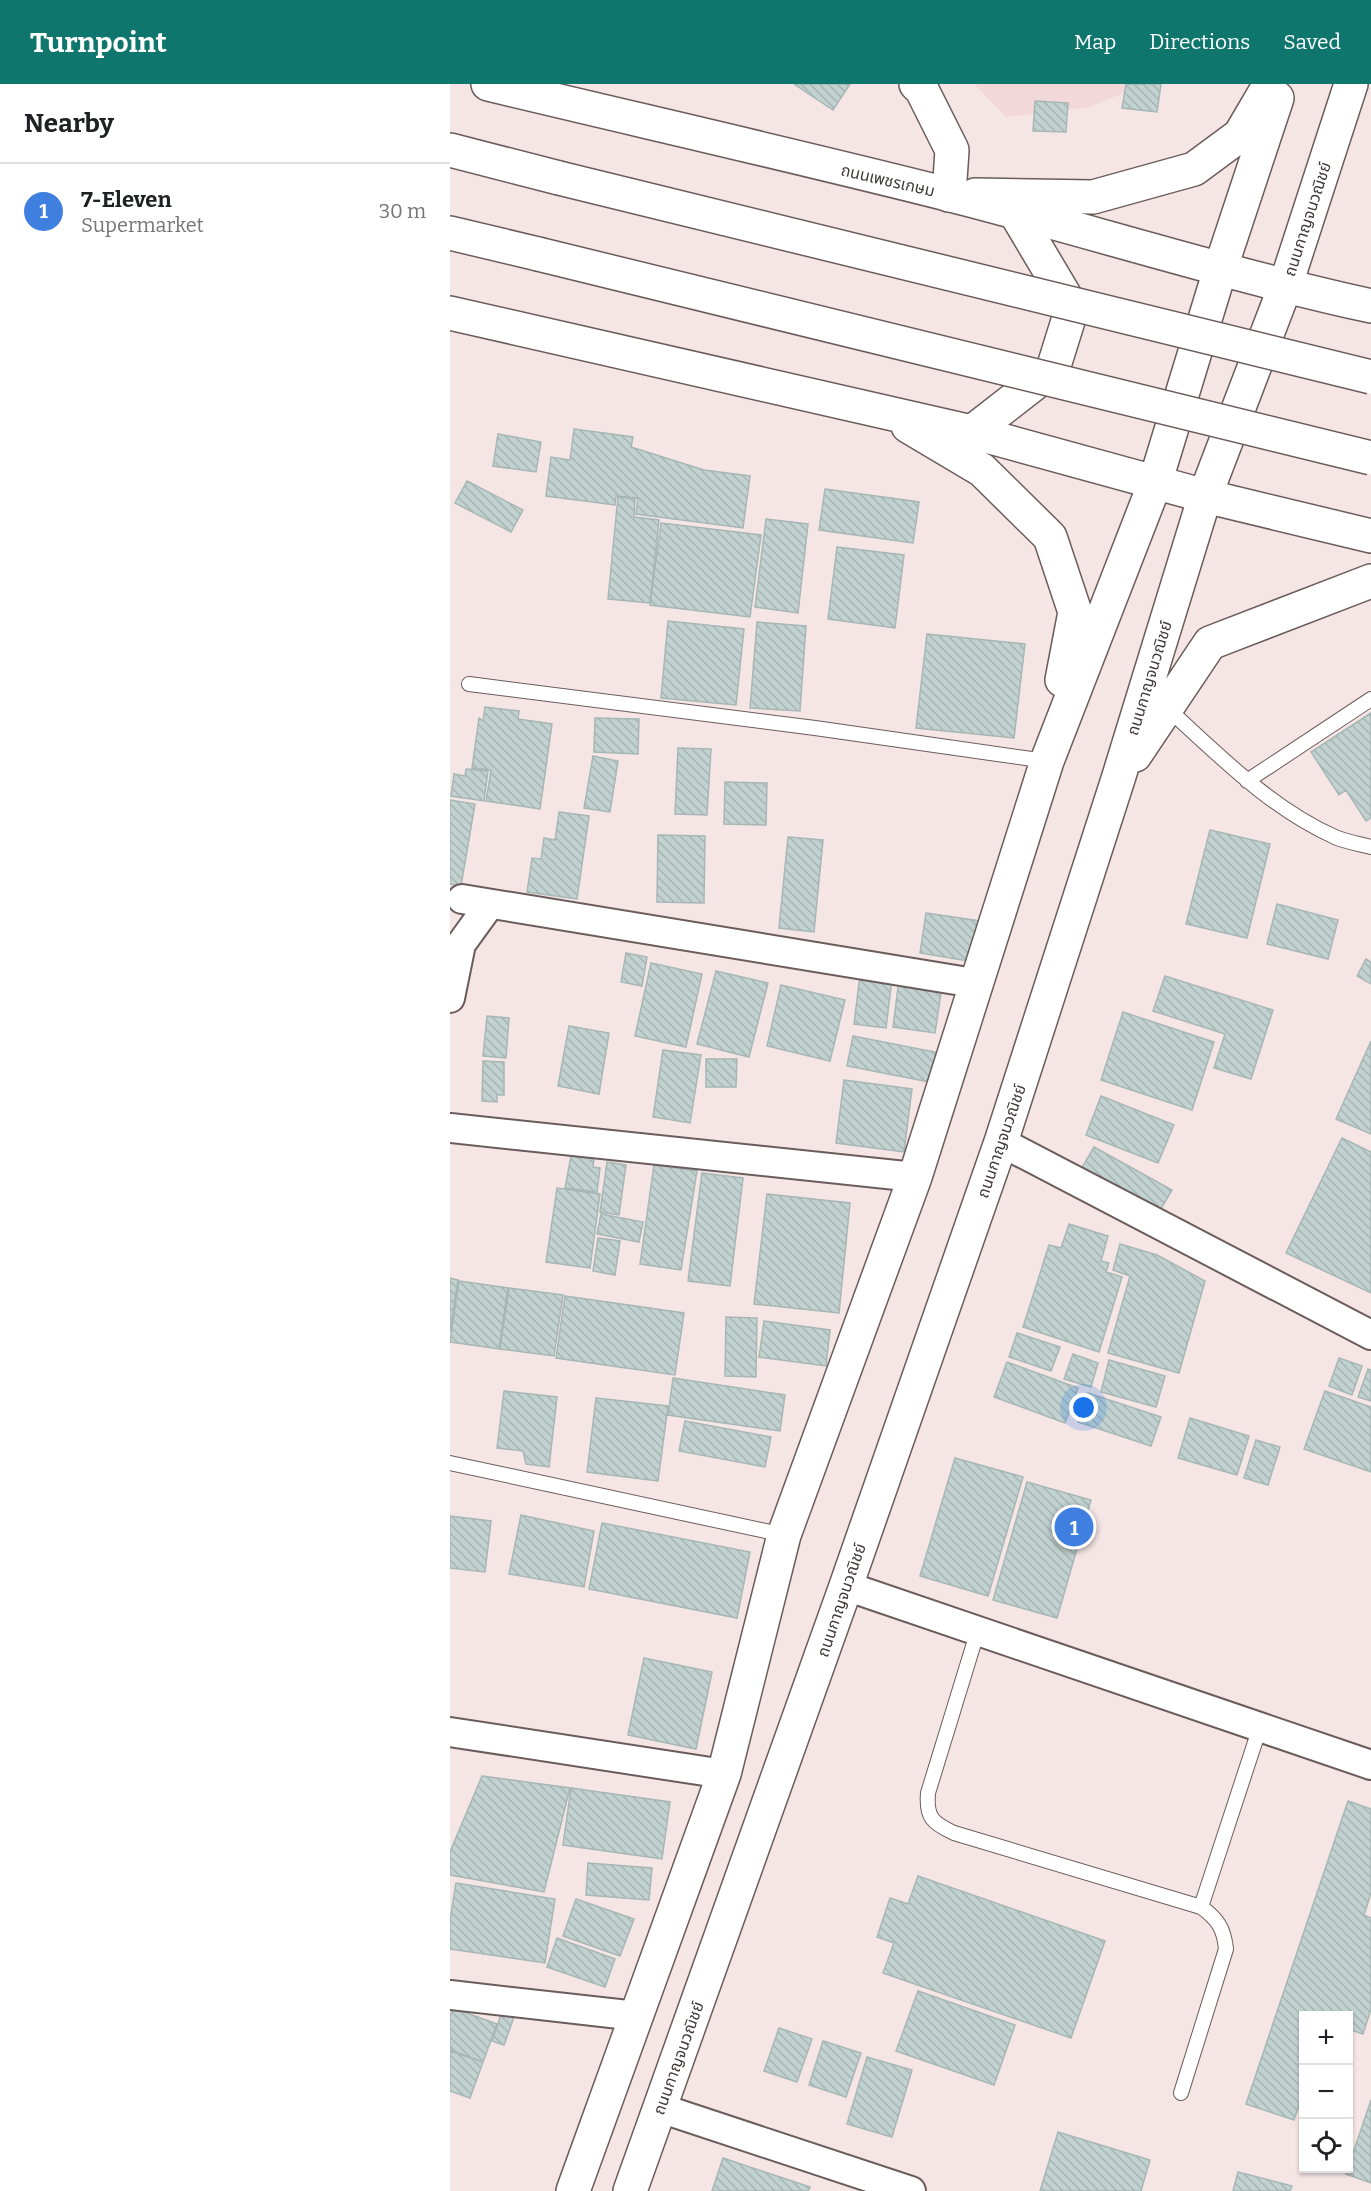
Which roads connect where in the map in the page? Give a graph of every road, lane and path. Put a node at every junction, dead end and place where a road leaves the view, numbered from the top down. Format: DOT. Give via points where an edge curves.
graph roads {
  1 [pos="488,84"];
  2 [pos="916,84"];
  3 [pos="1270,84"];
  4 [pos="1282,84"];
  5 [pos="1351,84"];
  6 [pos="450,150"];
  7 [pos="949,195"];
  8 [pos="1015,212"];
  9 [pos="450,234"];
  10 [pos="1220,270"];
  11 [pos="1286,287"];
  12 [pos="1371,306"];
  13 [pos="450,313"];
  14 [pos="1371,377"];
  15 [pos="886,412"];
  16 [pos="972,432"];
  17 [pos="1371,458"];
  18 [pos="1155,483"];
  19 [pos="1204,496"];
  20 [pos="1371,536"];
  21 [pos="1371,581"];
  22 [pos="469,684"];
  23 [pos="1371,699"];
  24 [pos="1168,709"];
  25 [pos="1047,761"];
  26 [pos="1119,776"];
  27 [pos="1247,781"];
  28 [pos="1371,846"];
  29 [pos="462,899"];
  30 [pos="490,904"];
  31 [pos="974,983"];
  32 [pos="450,998"];
  33 [pos="450,1128"];
  34 [pos="1001,1142"];
  35 [pos="915,1177"];
  36 [pos="1371,1335"];
  37 [pos="450,1463"];
  38 [pos="784,1535"];
  39 [pos="846,1586"];
  40 [pos="978,1630"];
  41 [pos="1260,1727"];
  42 [pos="450,1732"];
  43 [pos="1371,1765"];
  44 [pos="724,1774"];
  45 [pos="1201,1907"];
  46 [pos="450,1995"];
  47 [pos="638,2016"];
  48 [pos="1181,2093"];
  49 [pos="660,2108"];
  50 [pos="573,2191"];
  51 [pos="630,2191"];
  52 [pos="911,2191"];
  1 -- 7 [label="main road, ถนนเพชรเกษม"];
  2 -- 7 [label="main road" via="952,150"];
  3 -- 7 [label="main road" via="1240,135 1194,168 1093,197"];
  4 -- 10 [label="main road"];
  5 -- 11 [label="main road, ถนนกาญจนวณิชย์"];
  6 -- 14 [label="main road, bridge"];
  7 -- 8 [label="main road, ถนนเพชรเกษม"];
  8 -- 10 [label="main road, ถนนเพชรเกษม"];
  8 -- 16 [label="main road" via="1072,308 1053,369"];
  9 -- 17 [label="main road, bridge"];
  10 -- 11 [label="main road, ถนนเพชรเกษม"];
  10 -- 18 [label="main road"];
  11 -- 12 [label="main road, ถนนเพชรเกษม"];
  11 -- 19 [label="main road, ถนนกาญจนวณิชย์"];
  13 -- 15 [label="main road"];
  15 -- 16 [label="main road"];
  15 -- 25 [label="main road" via="982,470 1050,537 1075,612"];
  16 -- 18 [label="main road"];
  18 -- 19 [label="main road"];
  18 -- 25 [label="main road"];
  19 -- 20 [label="main road"];
  19 -- 26 [label="main road, ถนนกาญจนวณิชย์"];
  21 -- 24 [label="main road" via="1210,643"];
  22 -- 25 [label="lane"];
  23 -- 27 [label="lane"];
  24 -- 26 [label="main road"];
  24 -- 27 [label="lane"];
  25 -- 31 [label="main road"];
  26 -- 34 [label="main road, ถนนกาญจนวณิชย์"];
  27 -- 28 [label="lane" via="1290,812 1337,838"];
  29 -- 30 [label="street"];
  30 -- 31 [label="street"];
  30 -- 32 [label="street" via="460,944"];
  31 -- 35 [label="main road"];
  33 -- 35 [label="street"];
  34 -- 36 [label="street"];
  34 -- 39 [label="main road, ถนนกาญจนวณิชย์"];
  35 -- 38 [label="main road"];
  37 -- 38 [label="lane"];
  38 -- 44 [label="main road"];
  39 -- 40 [label="street"];
  39 -- 49 [label="main road, ถนนกาญจนวณิชย์"];
  40 -- 41 [label="street"];
  40 -- 45 [label="lane" via="928,1793 927,1811 933,1824"];
  41 -- 43 [label="street"];
  41 -- 45 [label="lane"];
  42 -- 44 [label="street"];
  44 -- 47 [label="main road"];
  45 -- 48 [label="lane" via="1214,1916 1224,1932 1226,1949"];
  46 -- 47 [label="street"];
  47 -- 50 [label="main road"];
  49 -- 51 [label="main road, ถนนกาญจนวณิชย์"];
  49 -- 52 [label="street"];
}
